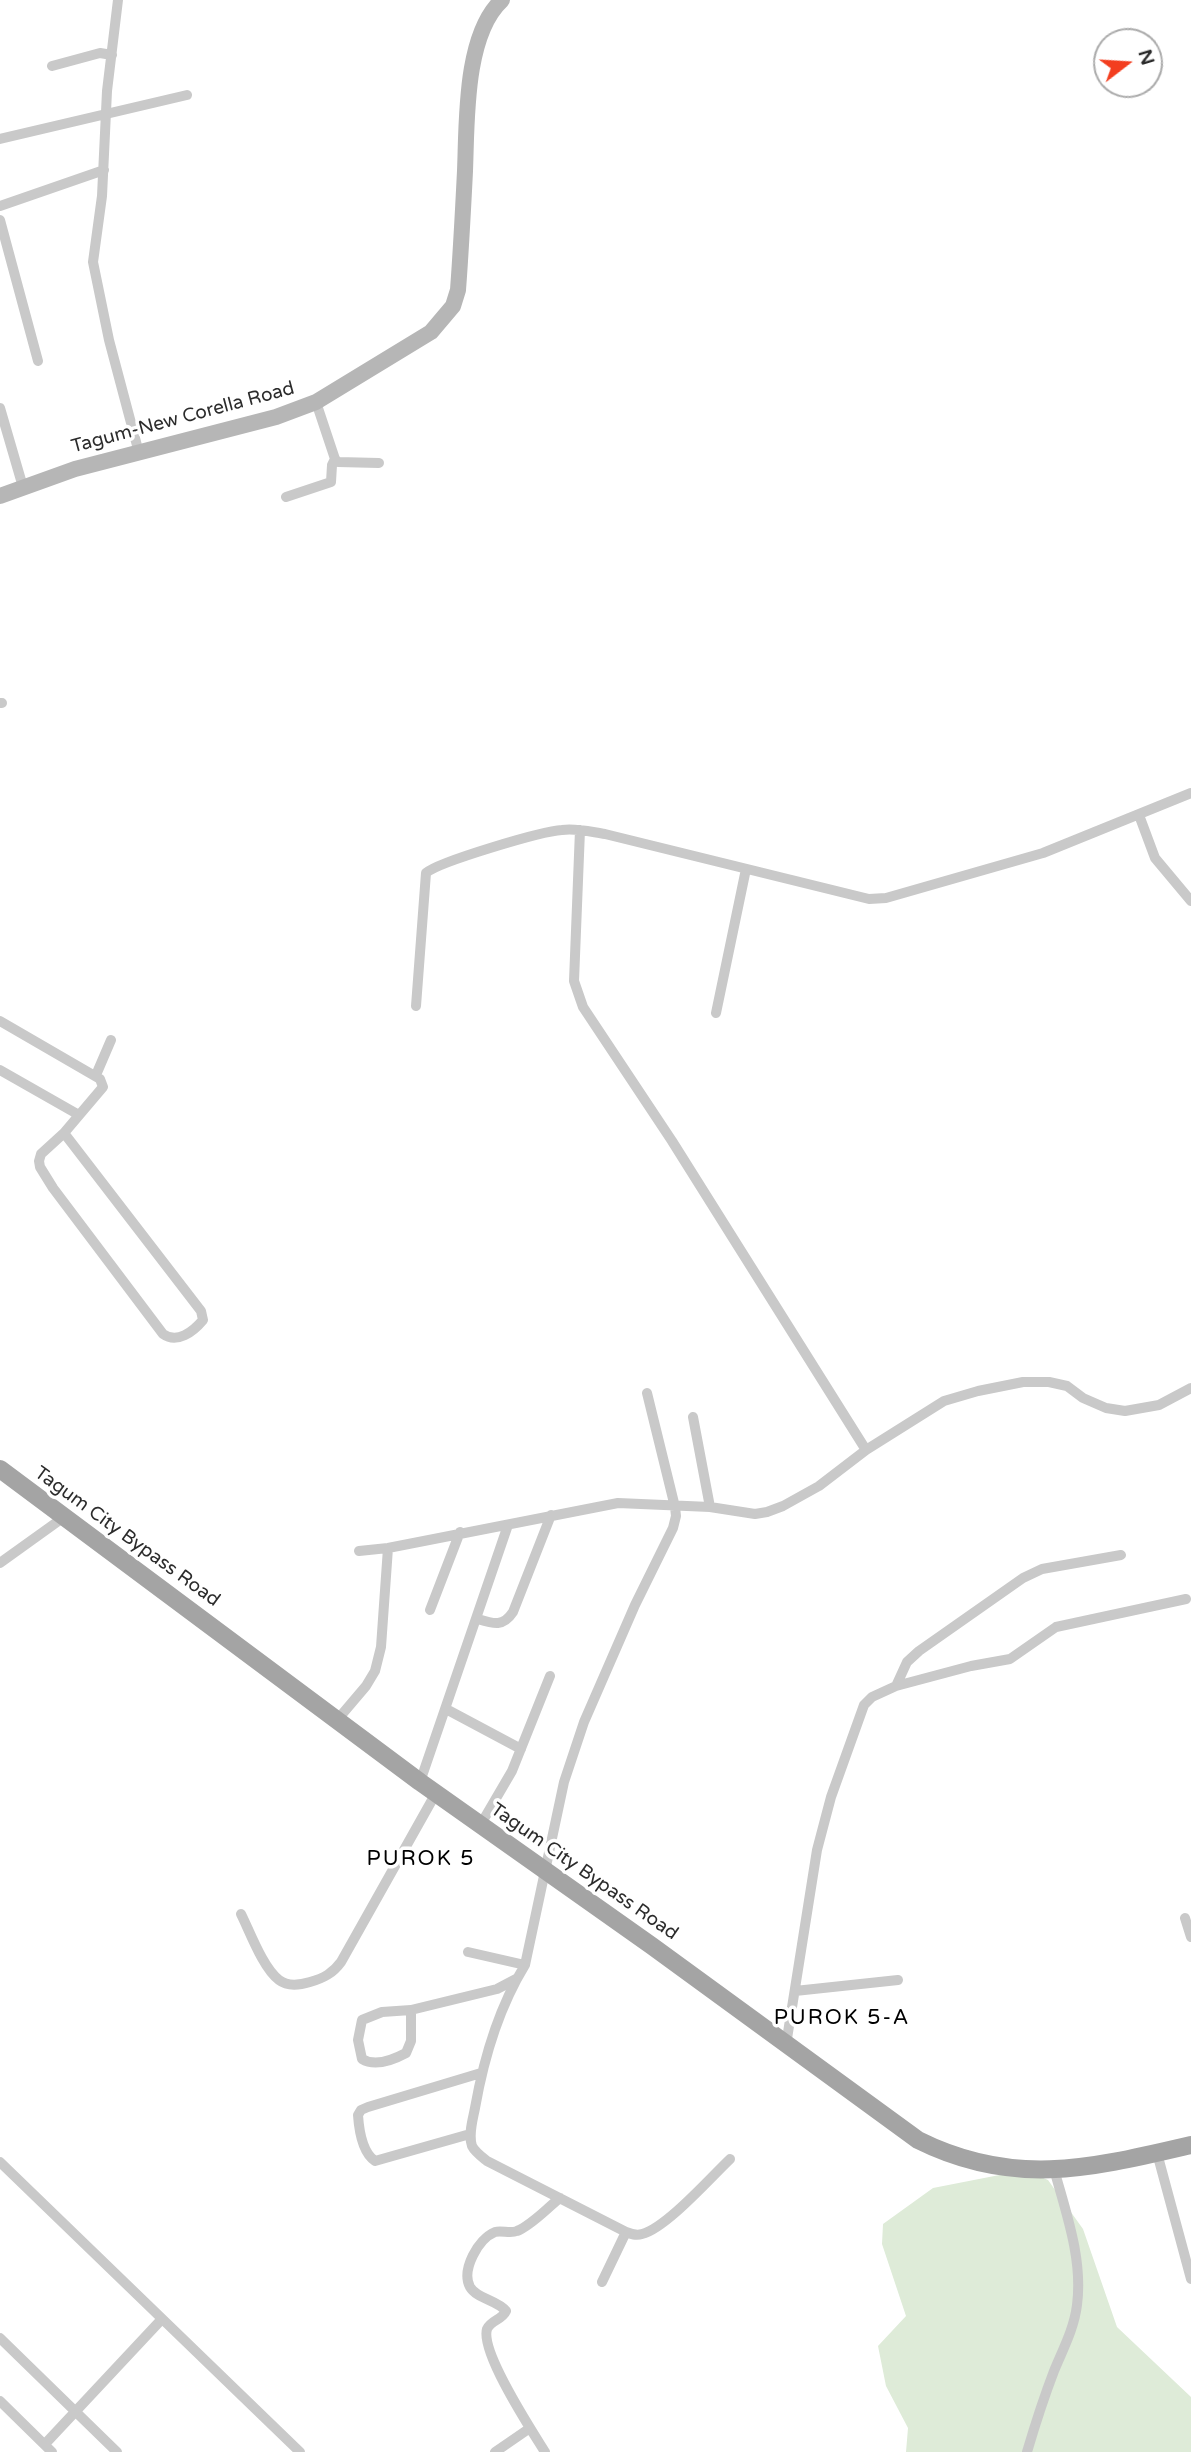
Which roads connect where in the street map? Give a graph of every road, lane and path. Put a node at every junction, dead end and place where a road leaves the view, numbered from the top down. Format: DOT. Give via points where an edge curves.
graph roads {
  1 [pos="118,0"];
  2 [pos="500,1"];
  3 [pos="113,55"];
  4 [pos="52,66"];
  5 [pos="187,95"];
  6 [pos="105,115"];
  7 [pos="0,139"];
  8 [pos="104,170"];
  9 [pos="0,206"];
  10 [pos="0,220"];
  11 [pos="38,361"];
  12 [pos="316,402"];
  13 [pos="0,408"];
  14 [pos="139,453"];
  15 [pos="335,459"];
  16 [pos="379,463"];
  17 [pos="23,487"];
  18 [pos="0,496"];
  19 [pos="286,497"];
  20 [pos="1191,793"];
  21 [pos="1139,815"];
  22 [pos="580,830"];
  23 [pos="746,869"];
  24 [pos="1191,901"];
  25 [pos="416,1006"];
  26 [pos="716,1013"];
  27 [pos="0,1021"];
  28 [pos="111,1040"];
  29 [pos="0,1070"];
  30 [pos="96,1075"];
  31 [pos="79,1115"];
  32 [pos="64,1133"];
  33 [pos="1191,1388"];
  34 [pos="647,1393"];
  35 [pos="693,1417"];
  36 [pos="866,1450"];
  37 [pos="0,1469"];
  38 [pos="675,1507"];
  39 [pos="710,1507"];
  40 [pos="551,1515"];
  41 [pos="64,1517"];
  42 [pos="508,1525"];
  43 [pos="460,1532"];
  44 [pos="388,1548"];
  45 [pos="359,1551"];
  46 [pos="1121,1555"];
  47 [pos="0,1563"];
  48 [pos="1186,1599"];
  49 [pos="430,1610"];
  50 [pos="478,1619"];
  51 [pos="550,1676"];
  52 [pos="897,1686"];
  53 [pos="446,1709"];
  54 [pos="338,1719"];
  55 [pos="521,1749"];
  56 [pos="420,1782"];
  57 [pos="436,1793"];
  58 [pos="481,1824"];
  59 [pos="545,1871"];
  60 [pos="241,1914"];
  61 [pos="1185,1918"];
  62 [pos="1191,1937"];
  63 [pos="468,1952"];
  64 [pos="525,1965"];
  65 [pos="516,1979"];
  66 [pos="898,1980"];
  67 [pos="795,1991"];
  68 [pos="411,2010"];
  69 [pos="786,2045"];
  70 [pos="481,2073"];
  71 [pos="470,2134"];
  72 [pos="1191,2145"];
  73 [pos="1157,2153"];
  74 [pos="730,2159"];
  75 [pos="0,2162"];
  76 [pos="1054,2169"];
  77 [pos="560,2198"];
  78 [pos="626,2232"];
  79 [pos="1191,2279"];
  80 [pos="602,2282"];
  81 [pos="161,2320"];
  82 [pos="0,2338"];
  83 [pos="0,2401"];
  84 [pos="76,2413"];
  85 [pos="530,2428"];
  86 [pos="48,2448"];
  87 [pos="117,2452"];
  88 [pos="300,2452"];
  89 [pos="495,2452"];
  90 [pos="545,2452"];
  91 [pos="1027,2452"];
  1 -- 3 [label="street"];
  2 -- 12 [label="main road, Tagum-New Corella Road" via="488,19 474,62 468,100 458,290 453,306 415,344"];
  3 -- 4 [label="street" via="100,53"];
  3 -- 6 [label="street"];
  5 -- 6 [label="street"];
  6 -- 7 [label="street"];
  6 -- 8 [label="street"];
  8 -- 9 [label="street"];
  8 -- 14 [label="street" via="93,262 108,340"];
  10 -- 11 [label="street"];
  12 -- 14 [label="main road, Tagum-New Corella Road"];
  12 -- 15 [label="street"];
  13 -- 17 [label="street"];
  14 -- 17 [label="main road, Tagum-New Corella Road"];
  15 -- 16 [label="street"];
  15 -- 19 [label="street" via="331,482"];
  17 -- 18 [label="main road, Tagum-New Corella Road"];
  20 -- 21 [label="street"];
  21 -- 23 [label="street" via="1043,853 886,898 850,896"];
  21 -- 24 [label="street" via="1155,858"];
  22 -- 23 [label="street"];
  22 -- 25 [label="street" via="542,833 426,873"];
  22 -- 36 [label="street" via="574,981 583,1007"];
  23 -- 26 [label="street"];
  27 -- 30 [label="street"];
  28 -- 30 [label="street"];
  29 -- 31 [label="street"];
  30 -- 31 [label="street" via="103,1087"];
  31 -- 32 [label="street"];
  32 -- 32 [label="street" via="39,1161 52,1188 163,1334 178,1339 203,1320 201,1311"];
  33 -- 36 [label="street" via="1159,1405 1125,1411 1106,1408 1067,1386 1049,1382 1001,1386 944,1401"];
  34 -- 38 [label="street"];
  35 -- 39 [label="street"];
  36 -- 39 [label="street" via="819,1486 775,1509 755,1514"];
  37 -- 41 [label="main road, Tagum City Bypass Road"];
  38 -- 39 [label="street"];
  38 -- 40 [label="street" via="618,1503"];
  38 -- 59 [label="street" via="673,1528 584,1722 564,1782"];
  40 -- 42 [label="street"];
  40 -- 50 [label="street" via="508,1620 500,1624"];
  41 -- 47 [label="street"];
  41 -- 54 [label="main road, Tagum City Bypass Road"];
  42 -- 43 [label="street"];
  42 -- 50 [label="street"];
  43 -- 44 [label="street"];
  43 -- 49 [label="street"];
  44 -- 45 [label="street"];
  44 -- 54 [label="street" via="378,1659 366,1686"];
  46 -- 52 [label="street" via="1042,1569 1023,1578 919,1651 907,1662"];
  48 -- 52 [label="street" via="1056,1627 1010,1659"];
  50 -- 53 [label="street"];
  51 -- 55 [label="street"];
  52 -- 67 [label="street" via="864,1705 831,1797 817,1850"];
  53 -- 55 [label="street"];
  53 -- 56 [label="street"];
  54 -- 56 [label="main road, Tagum City Bypass Road"];
  55 -- 58 [label="street"];
  56 -- 57 [label="main road, Tagum City Bypass Road"];
  57 -- 58 [label="main road, Tagum City Bypass Road"];
  57 -- 60 [label="street" via="341,1962 326,1977 301,1985 278,1979"];
  58 -- 59 [label="main road, Tagum City Bypass Road"];
  59 -- 64 [label="street"];
  59 -- 69 [label="main road, Tagum City Bypass Road"];
  61 -- 62 [label="street"];
  63 -- 64 [label="street"];
  64 -- 65 [label="street"];
  65 -- 68 [label="street" via="497,1989"];
  65 -- 70 [label="street"];
  66 -- 67 [label="street"];
  67 -- 69 [label="street"];
  68 -- 68 [label="street" via="406,2053 376,2063 362,2059 358,2040 362,2020 382,2012"];
  69 -- 76 [label="main road, Tagum City Bypass Road" via="895,2125 942,2152 995,2167"];
  70 -- 71 [label="street"];
  70 -- 71 [label="street" via="368,2107 358,2115 362,2140 374,2161"];
  71 -- 77 [label="street" via="472,2146 487,2161"];
  72 -- 73 [label="main road, Tagum City Bypass Road"];
  73 -- 76 [label="main road, Tagum City Bypass Road"];
  73 -- 79 [label="street"];
  74 -- 78 [label="street" via="658,2225 635,2236"];
  75 -- 81 [label="street"];
  76 -- 91 [label="street" via="1074,2244 1077,2307"];
  77 -- 78 [label="street"];
  77 -- 85 [label="street" via="519,2230 494,2233 475,2252 468,2268 474,2292 506,2311 489,2326 488,2344 498,2372"];
  78 -- 80 [label="street"];
  81 -- 84 [label="street"];
  81 -- 88 [label="street"];
  82 -- 84 [label="street"];
  83 -- 86 [label="street"];
  84 -- 86 [label="street"];
  84 -- 87 [label="street"];
  85 -- 89 [label="street"];
  85 -- 90 [label="street"];
}
